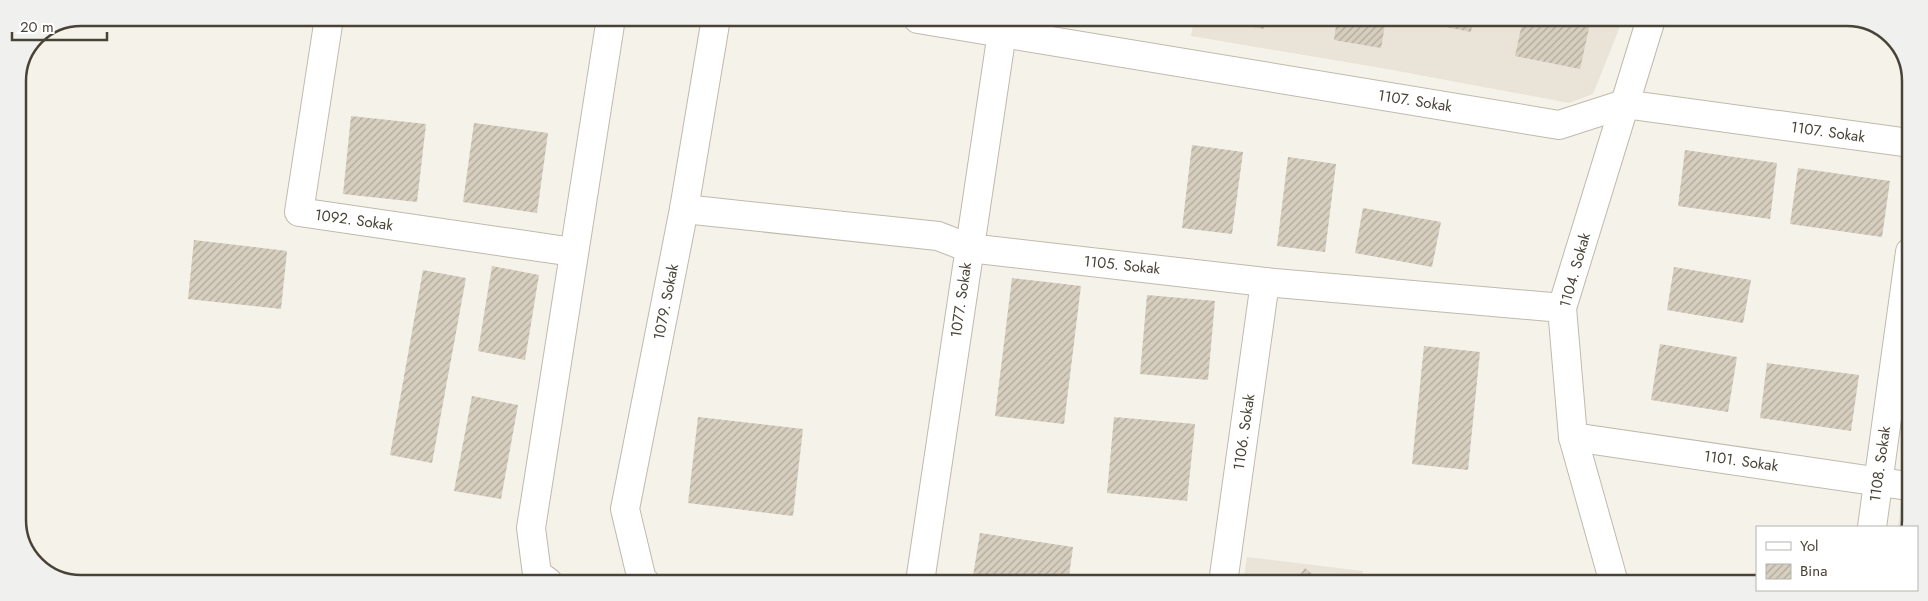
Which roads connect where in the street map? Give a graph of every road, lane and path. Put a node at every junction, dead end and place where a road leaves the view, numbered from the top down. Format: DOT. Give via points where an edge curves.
graph roads {
  1 [pos="328,26"];
  2 [pos="610,26"];
  3 [pos="715,26"];
  4 [pos="1002,26"];
  5 [pos="1008,26"];
  6 [pos="1649,26"];
  7 [pos="1624,104"];
  8 [pos="1902,142"];
  9 [pos="684,209"];
  10 [pos="969,248"];
  11 [pos="573,252"];
  12 [pos="1265,282"];
  13 [pos="1902,307"];
  14 [pos="1562,308"];
  15 [pos="1573,437"];
  16 [pos="1877,480"];
  17 [pos="1902,485"];
  18 [pos="1872,526"];
  19 [pos="539,575"];
  20 [pos="641,575"];
  21 [pos="921,575"];
  22 [pos="1224,575"];
  23 [pos="1612,575"];
  1 -- 11 [label="street, 1092. Sokak" via="299,212"];
  2 -- 11 [label="street"];
  3 -- 9 [label="street, 1079. Sokak"];
  4 -- 10 [label="street, 1077. Sokak"];
  5 -- 7 [label="street, 1107. Sokak" via="1559,125"];
  6 -- 7 [label="street, 1104. Sokak"];
  7 -- 8 [label="street, 1107. Sokak"];
  7 -- 14 [label="street, 1104. Sokak"];
  9 -- 10 [label="street, 1105. Sokak" via="938,236"];
  9 -- 20 [label="street, 1079. Sokak" via="625,509"];
  10 -- 12 [label="street, 1105. Sokak"];
  10 -- 21 [label="street, 1077. Sokak"];
  11 -- 19 [label="street" via="531,528"];
  12 -- 14 [label="street, 1105. Sokak"];
  12 -- 22 [label="street, 1106. Sokak"];
  13 -- 16 [label="street, 1108. Sokak"];
  14 -- 15 [label="street, 1104. Sokak"];
  15 -- 16 [label="street, 1101. Sokak"];
  15 -- 23 [label="street, 1104. Sokak"];
  16 -- 17 [label="street, 1101. Sokak"];
  16 -- 18 [label="street, 1108. Sokak"];
}
